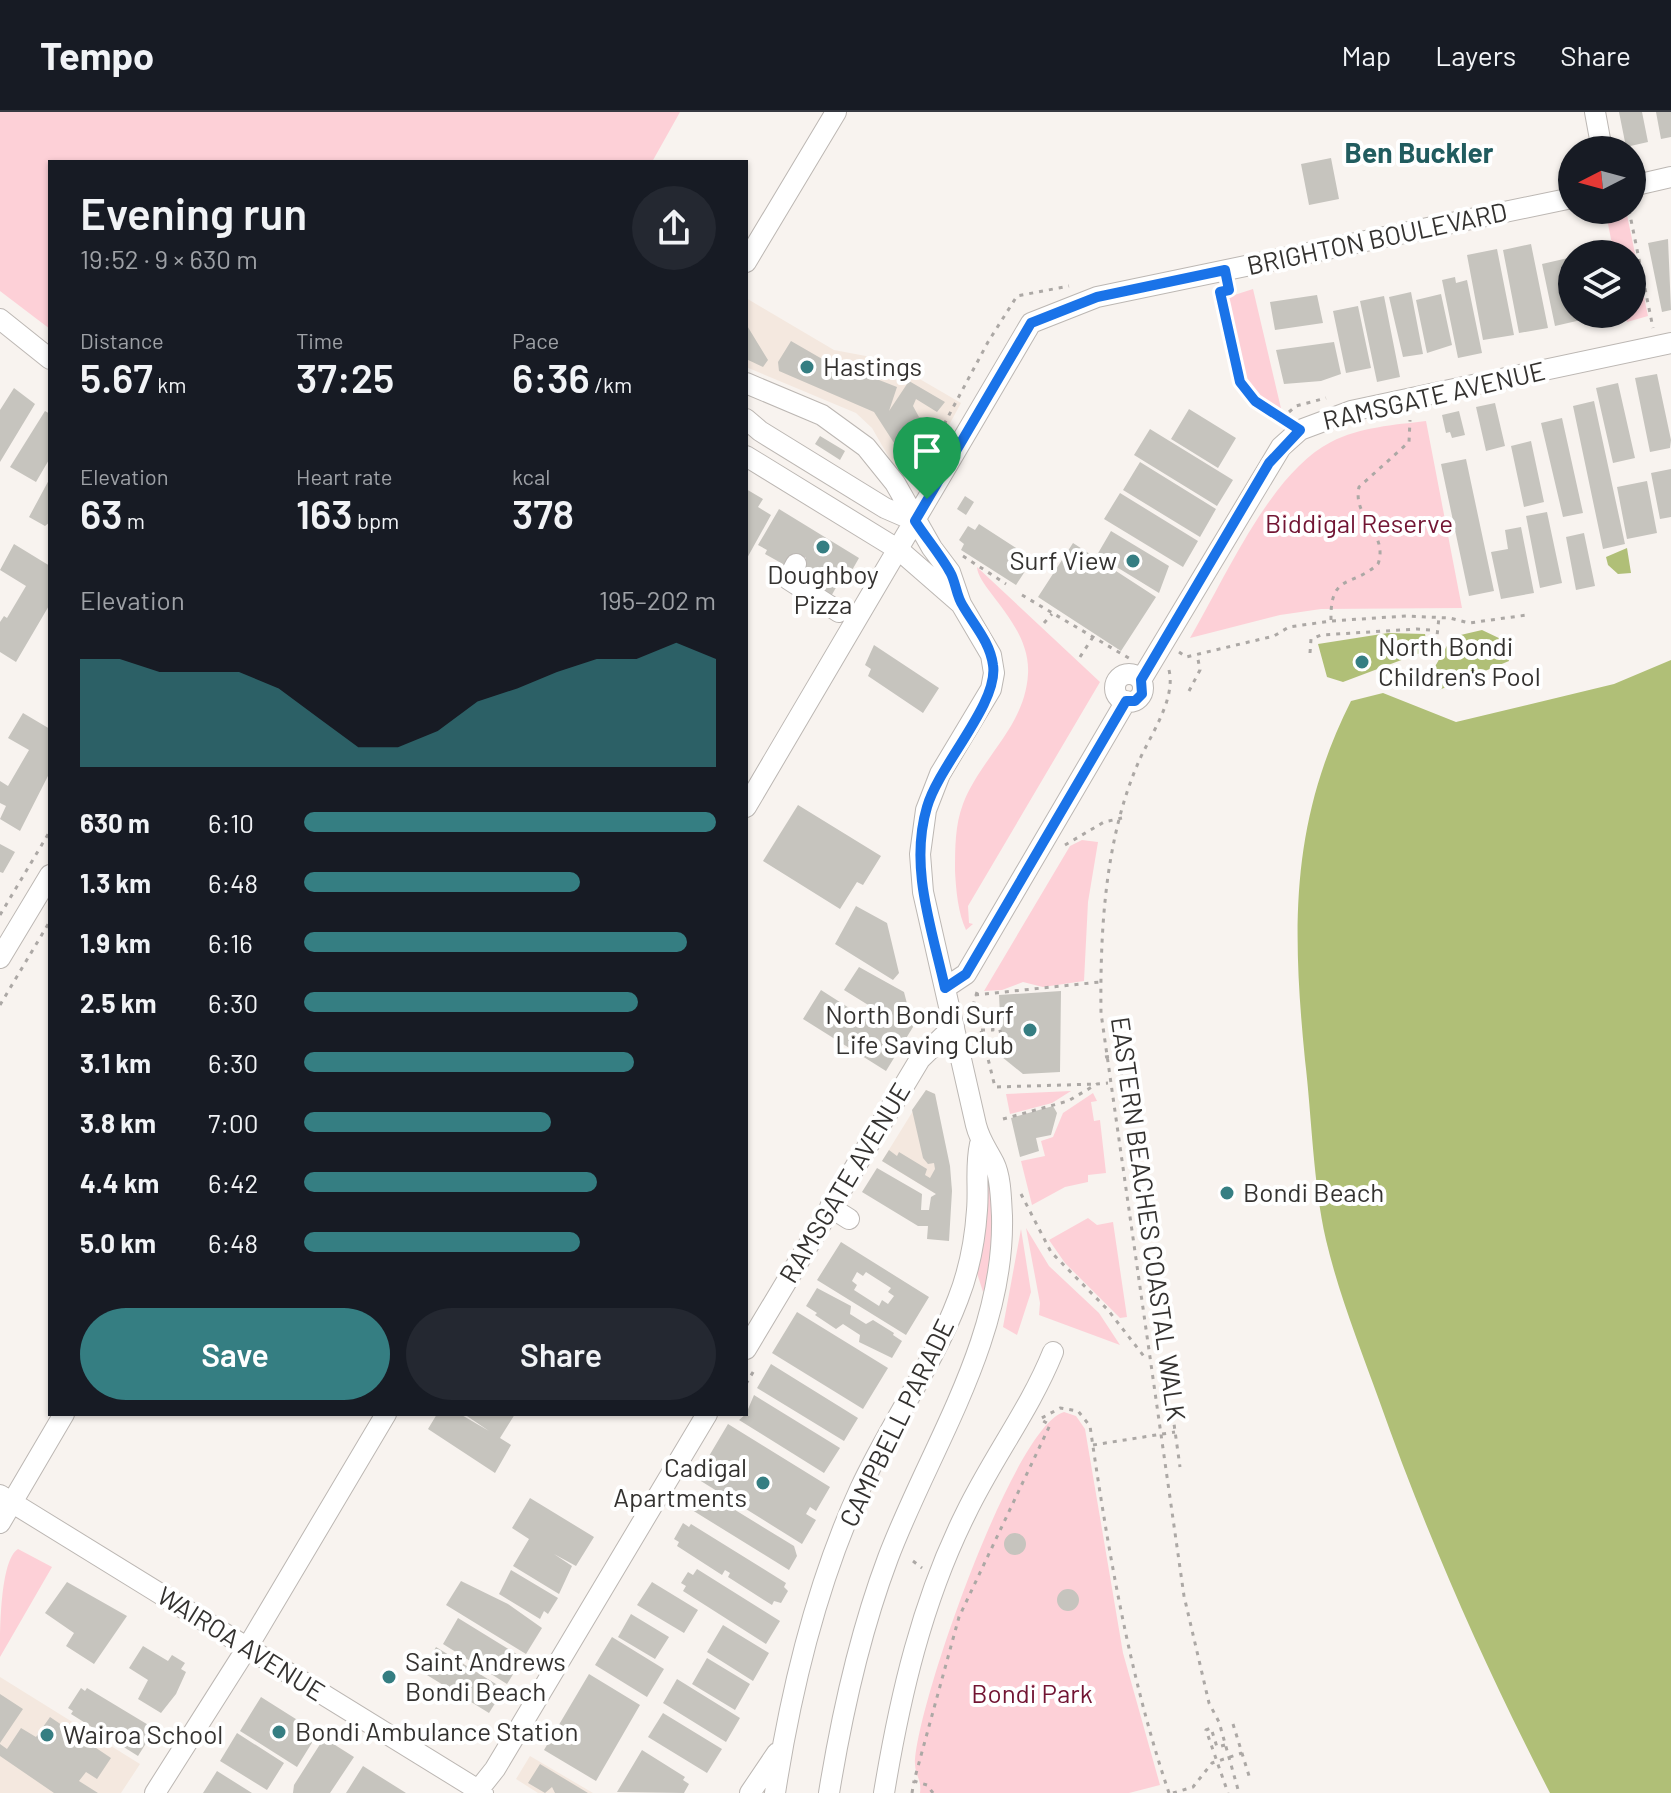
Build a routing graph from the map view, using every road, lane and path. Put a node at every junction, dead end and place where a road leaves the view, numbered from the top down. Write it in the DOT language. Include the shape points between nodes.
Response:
graph roads {
  1 [pos="836,112"];
  2 [pos="1595,112"];
  3 [pos="1599,136"];
  4 [pos="1671,177"];
  5 [pos="1646,183"];
  6 [pos="1558,201"];
  7 [pos="1633,224"];
  8 [pos="748,259"];
  9 [pos="1225,270"];
  10 [pos="0,319"];
  11 [pos="1664,345"];
  12 [pos="48,357"];
  13 [pos="748,384"];
  14 [pos="1410,416"];
  15 [pos="748,421"];
  16 [pos="1300,430"];
  17 [pos="748,457"];
  18 [pos="885,508"];
  19 [pos="915,521"];
  20 [pos="899,550"];
  21 [pos="963,555"];
  22 [pos="796,564"];
  23 [pos="1006,584"];
  24 [pos="1022,595"];
  25 [pos="961,604"];
  26 [pos="839,612"];
  27 [pos="1053,613"];
  28 [pos="1527,615"];
  29 [pos="1439,617"];
  30 [pos="1331,621"];
  31 [pos="1044,623"];
  32 [pos="1093,637"];
  33 [pos="1179,652"];
  34 [pos="1310,653"];
  35 [pos="1197,654"];
  36 [pos="1080,657"];
  37 [pos="1153,661"];
  38 [pos="1189,691"];
  39 [pos="748,804"];
  40 [pos="1122,818"];
  41 [pos="48,834"];
  42 [pos="1058,857"];
  43 [pos="48,878"];
  44 [pos="0,915"];
  45 [pos="48,924"];
  46 [pos="0,958"];
  47 [pos="982,982"];
  48 [pos="1100,982"];
  49 [pos="945,988"];
  50 [pos="975,995"];
  51 [pos="0,1005"];
  52 [pos="1115,1023"];
  53 [pos="954,1026"];
  54 [pos="981,1030"];
  55 [pos="1001,1036"];
  56 [pos="1119,1055"];
  57 [pos="1105,1057"];
  58 [pos="1108,1083"];
  59 [pos="1097,1084"];
  60 [pos="1125,1099"];
  61 [pos="1003,1119"];
  62 [pos="980,1144"];
  63 [pos="1021,1194"];
  64 [pos="830,1207"];
  65 [pos="849,1219"];
  66 [pos="748,1346"];
  67 [pos="1053,1352"];
  68 [pos="1148,1362"];
  69 [pos="1170,1395"];
  70 [pos="63,1416"];
  71 [pos="385,1416"];
  72 [pos="706,1416"];
  73 [pos="1175,1432"];
  74 [pos="1159,1435"];
  75 [pos="1093,1445"];
  76 [pos="1180,1467"];
  77 [pos="6,1498"];
  78 [pos="0,1523"];
  79 [pos="913,1561"];
  80 [pos="920,1566"];
  81 [pos="247,1648"];
  82 [pos="1233,1724"];
  83 [pos="1226,1745"];
  84 [pos="782,1746"];
  85 [pos="1242,1753"];
  86 [pos="1230,1757"];
  87 [pos="1217,1762"];
  88 [pos="1250,1779"];
  89 [pos="914,1781"];
  90 [pos="479,1792"];
  91 [pos="155,1793"];
  92 [pos="750,1793"];
  93 [pos="775,1793"];
  94 [pos="829,1793"];
  95 [pos="884,1793"];
  96 [pos="912,1793"];
  97 [pos="933,1793"];
  98 [pos="1171,1793"];
  99 [pos="1228,1793"];
  100 [pos="1239,1793"];
  1 -- 8 [label="street"];
  2 -- 3 [label="street"];
  4 -- 5 [label="street"];
  6 -- 9 [label="street, BRIGHTON BOULEVARD"];
  7 -- 11 [label="path"];
  9 -- 16 [label="path" via="1229,290 1220,292 1240,382 1255,401"];
  9 -- 19 [label="street, BRIGHTON BOULEVARD" via="1097,297 1039,317 1023,331"];
  10 -- 12 [label="street"];
  11 -- 16 [label="street, RAMSGATE AVENUE" via="1351,411"];
  13 -- 19 [label="street, CAMPBELL PARADE" via="846,430 882,466"];
  14 -- 30 [label="path" via="1409,442 1359,487 1360,513 1379,542 1378,564 1337,587"];
  15 -- 18 [label="street"];
  16 -- 37 [label="street, RAMSGATE AVENUE" via="1269,463"];
  17 -- 20 [label="street, CAMPBELL PARADE"];
  18 -- 19 [label="street"];
  18 -- 20 [label="street"];
  19 -- 20 [label="street, BRIGHTON BOULEVARD"];
  19 -- 25 [label="street, CAMPBELL PARADE" via="950,572"];
  20 -- 25 [label="street, CAMPBELL PARADE"];
  20 -- 39 [label="street, BRIGHTON BOULEVARD"];
  21 -- 23 [label="path"];
  22 -- 26 [label="street" via="788,579"];
  24 -- 27 [label="path"];
  25 -- 49 [label="street, CAMPBELL PARADE" via="987,645 994,673 988,697 940,774 923,824 923,892"];
  27 -- 31 [label="path"];
  27 -- 32 [label="path"];
  28 -- 29 [label="path" via="1469,623"];
  29 -- 30 [label="path"];
  29 -- 34 [label="path" via="1436,646 1429,646 1431,630 1417,629 1321,635 1311,639"];
  30 -- 35 [label="path" via="1289,627 1274,636"];
  32 -- 36 [label="path"];
  32 -- 37 [label="path" via="1132,660"];
  33 -- 35 [label="path" via="1186,657"];
  35 -- 38 [label="path" via="1200,670"];
  37 -- 40 [label="path, EASTERN BEACHES COASTAL WALK" via="1169,670 1172,685 1136,769"];
  37 -- 49 [label="street, RAMSGATE AVENUE" via="1141,680 1131,674 1119,678 1116,689 1126,701 966,974"];
  40 -- 42 [label="path" via="1065,845"];
  40 -- 48 [label="path, EASTERN BEACHES COASTAL WALK" via="1106,896"];
  41 -- 44 [label="path"];
  43 -- 46 [label="street"];
  45 -- 51 [label="path"];
  47 -- 50 [label="path"];
  48 -- 50 [label="path"];
  48 -- 57 [label="path, EASTERN BEACHES COASTAL WALK"];
  49 -- 53 [label="street, CAMPBELL PARADE"];
  50 -- 54 [label="path"];
  52 -- 56 [label="path"];
  53 -- 62 [label="street, CAMPBELL PARADE"];
  53 -- 64 [label="street, RAMSGATE AVENUE" via="920,1059"];
  54 -- 55 [label="path" via="993,1030 996,1007"];
  54 -- 59 [label="path" via="995,1087"];
  56 -- 57 [label="path"];
  56 -- 60 [label="path"];
  57 -- 58 [label="path, EASTERN BEACHES COASTAL WALK"];
  58 -- 59 [label="path"];
  58 -- 68 [label="path, EASTERN BEACHES COASTAL WALK"];
  59 -- 61 [label="path" via="1068,1101"];
  62 -- 84 [label="street, CAMPBELL PARADE" via="974,1237 958,1299 841,1535 811,1623"];
  62 -- 94 [label="street, CAMPBELL PARADE" via="995,1164 1002,1213 997,1274 984,1332 874,1598 853,1666"];
  63 -- 68 [label="path" via="1051,1252 1108,1310"];
  64 -- 65 [label="street"];
  64 -- 66 [label="street, RAMSGATE AVENUE"];
  67 -- 95 [label="street" via="1034,1398 965,1515 938,1579 911,1661"];
  68 -- 74 [label="path, EASTERN BEACHES COASTAL WALK"];
  69 -- 73 [label="path"];
  70 -- 77 [label="street"];
  71 -- 81 [label="street"];
  72 -- 90 [label="street"];
  73 -- 74 [label="path"];
  73 -- 76 [label="path"];
  74 -- 75 [label="path"];
  74 -- 83 [label="path, EASTERN BEACHES COASTAL WALK" via="1196,1654"];
  75 -- 89 [label="path" via="1090,1426 1078,1411 1060,1408 1040,1419 1050,1425 959,1617"];
  75 -- 98 [label="path" via="1129,1652 1148,1731"];
  77 -- 78 [label="street"];
  77 -- 81 [label="street, WAIROA AVENUE"];
  79 -- 80 [label="path"];
  81 -- 90 [label="street, WAIROA AVENUE"];
  81 -- 91 [label="street"];
  82 -- 85 [label="path"];
  83 -- 86 [label="path, EASTERN BEACHES COASTAL WALK"];
  83 -- 87 [label="path" via="1217,1747 1211,1728 1206,1730"];
  84 -- 92 [label="street"];
  84 -- 93 [label="street, CAMPBELL PARADE"];
  85 -- 86 [label="path"];
  85 -- 88 [label="path"];
  86 -- 87 [label="path"];
  86 -- 100 [label="path, EASTERN BEACHES COASTAL WALK"];
  87 -- 98 [label="path" via="1193,1787"];
  87 -- 99 [label="path"];
  89 -- 96 [label="path"];
  89 -- 97 [label="path"];
}
